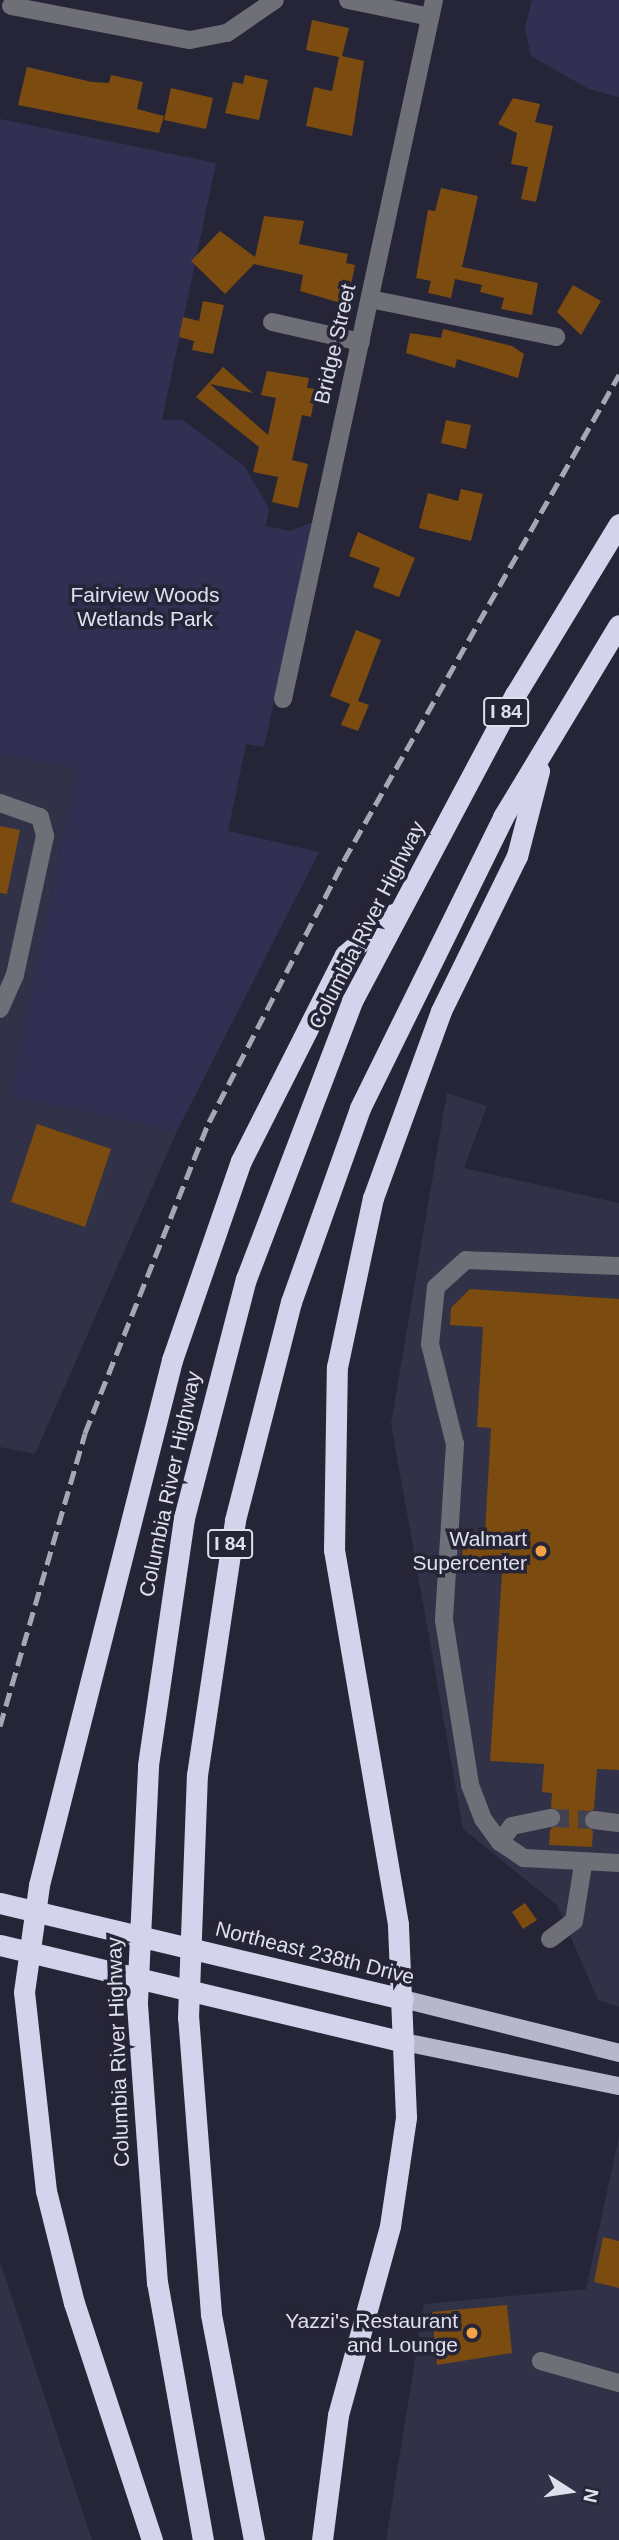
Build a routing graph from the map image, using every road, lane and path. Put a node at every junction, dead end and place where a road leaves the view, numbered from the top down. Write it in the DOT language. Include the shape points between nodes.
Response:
graph roads {
  1 [pos="275,0"];
  2 [pos="348,0"];
  3 [pos="11,6"];
  4 [pos="432,9"];
  5 [pos="370,299"];
  6 [pos="272,322"];
  7 [pos="556,337"];
  8 [pos="361,342"];
  9 [pos="619,524"];
  10 [pos="619,625"];
  11 [pos="283,699"];
  12 [pos="546,743"];
  13 [pos="0,803"];
  14 [pos="402,906"];
  15 [pos="0,1009"];
  16 [pos="619,1266"];
  17 [pos="551,1818"];
  18 [pos="594,1820"];
  19 [pos="619,1823"];
  20 [pos="500,1842"];
  21 [pos="619,1863"];
  22 [pos="583,1865"];
  23 [pos="3,1903"];
  24 [pos="35,1911"];
  25 [pos="550,1939"];
  26 [pos="0,1945"];
  27 [pos="30,1952"];
  28 [pos="402,2000"];
  29 [pos="404,2042"];
  30 [pos="619,2053"];
  31 [pos="619,2087"];
  32 [pos="541,2361"];
  33 [pos="619,2383"];
  34 [pos="152,2540"];
  35 [pos="202,2540"];
  36 [pos="254,2540"];
  37 [pos="322,2540"];
  1 -- 3 [label="street" via="227,33 190,40"];
  2 -- 4 [label="street"];
  4 -- 5 [label="street, Bridge Street"];
  5 -- 7 [label="street"];
  5 -- 8 [label="street, Bridge Street"];
  6 -- 8 [label="street"];
  8 -- 11 [label="street, Bridge Street"];
  9 -- 14 [label="highway, Columbia River Highway / I 84" via="515,695"];
  10 -- 12 [label="highway, I 84"];
  12 -- 28 [label="highway" via="517,856 441,1011 373,1198 337,1367 334,1550 398,1924"];
  12 -- 36 [label="highway, I 84" via="413,990 338,1164 267,1385 214,1639 189,1906 191,2098 211,2314"];
  13 -- 15 [label="street" via="40,817 46,836 15,975"];
  14 -- 24 [label="highway" via="345,955 237,1172 172,1360 118,1557"];
  14 -- 35 [label="highway, Columbia River Highway / I 84" via="310,1100 246,1279 184,1518 154,1712 139,1917 143,2132 166,2348"];
  16 -- 20 [label="street" via="481,1258 451,1267 436,1287 430,1344 455,1444 444,1620 470,1785 483,1819"];
  17 -- 20 [label="street" via="512,1826"];
  18 -- 19 [label="street"];
  20 -- 22 [label="street" via="524,1858"];
  21 -- 22 [label="street"];
  22 -- 25 [label="street" via="574,1921"];
  23 -- 24 [label="highway, Northeast 238th Drive"];
  24 -- 27 [label="highway"];
  24 -- 28 [label="highway, Northeast 238th Drive"];
  26 -- 27 [label="highway"];
  27 -- 29 [label="highway"];
  27 -- 34 [label="highway" via="24,1992 46,2191 74,2303"];
  28 -- 29 [label="highway"];
  28 -- 30 [label="main road, Northeast 238th Drive"];
  29 -- 31 [label="main road"];
  29 -- 37 [label="highway" via="400,2182 338,2415"];
  32 -- 33 [label="street"];
}
